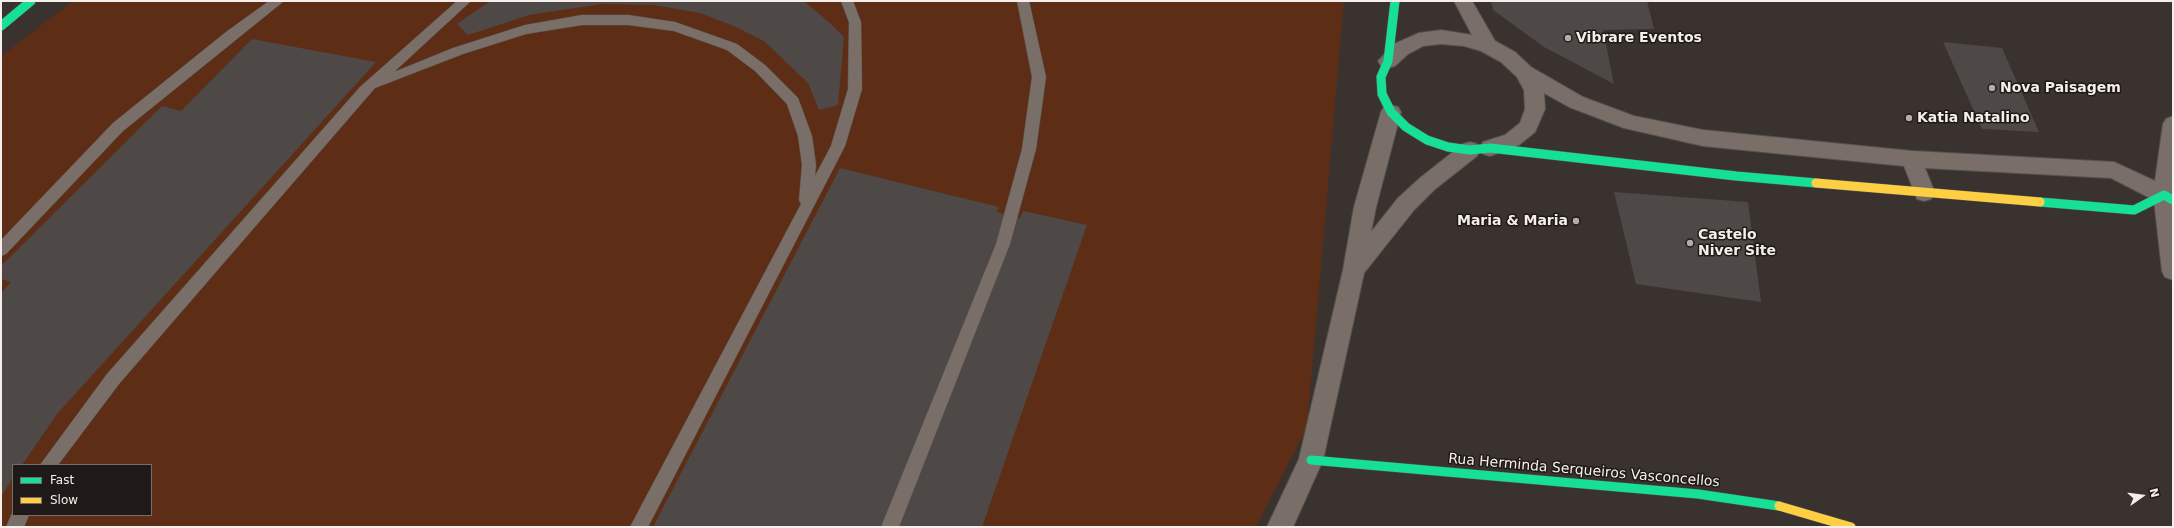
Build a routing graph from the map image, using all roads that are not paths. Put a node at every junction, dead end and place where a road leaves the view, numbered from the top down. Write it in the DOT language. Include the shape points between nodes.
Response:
graph roads {
  1 [pos="31,1"];
  2 [pos="278,1"];
  3 [pos="465,1"];
  4 [pos="847,1"];
  5 [pos="1023,1"];
  6 [pos="1395,1"];
  7 [pos="1463,1"];
  8 [pos="1,26"];
  9 [pos="1488,46"];
  10 [pos="1388,61"];
  11 [pos="1524,72"];
  12 [pos="365,90"];
  13 [pos="1391,112"];
  14 [pos="2173,124"];
  15 [pos="1490,148"];
  16 [pos="1470,150"];
  17 [pos="1912,160"];
  18 [pos="1924,193"];
  19 [pos="2170,196"];
  20 [pos="806,205"];
  21 [pos="1,250"];
  22 [pos="1354,270"];
  23 [pos="2173,271"];
  24 [pos="1312,460"];
  25 [pos="49,464"];
  26 [pos="20,516"];
  27 [pos="14,527"];
  28 [pos="639,527"];
  29 [pos="890,527"];
  30 [pos="1280,527"];
  31 [pos="1851,527"];
  1 -- 8 [label="street"];
  2 -- 21 [label="lane" via="231,35 118,127"];
  3 -- 12 [label="lane"];
  4 -- 20 [label="lane" via="855,22 856,89 838,146"];
  5 -- 29 [label="lane" via="1039,77 1029,149 1003,244"];
  6 -- 10 [label="street"];
  7 -- 9 [label="street"];
  9 -- 10 [label="street" via="1464,39 1441,37 1419,40 1401,49"];
  9 -- 11 [label="street" via="1508,57"];
  10 -- 13 [label="street" via="1381,77 1382,94"];
  11 -- 15 [label="street" via="1534,90 1536,109 1528,126 1512,140"];
  11 -- 17 [label="street" via="1576,102 1631,123 1702,138"];
  12 -- 20 [label="lane" via="452,53 525,30 582,20 628,20 675,27 732,47 760,68 793,102 805,136 809,165"];
  12 -- 25 [label="lane" via="113,380"];
  13 -- 16 [label="street" via="1406,127 1427,140 1448,147"];
  13 -- 22 [label="street" via="1365,206"];
  14 -- 19 [label="street"];
  15 -- 16 [label="street"];
  15 -- 18 [label="street" via="1652,168"];
  16 -- 22 [label="street" via="1406,204"];
  17 -- 18 [label="street"];
  17 -- 19 [label="street" via="2114,170"];
  18 -- 19 [label="street" via="2134,210"];
  19 -- 23 [label="street"];
  20 -- 28 [label="lane"];
  22 -- 24 [label="street"];
  24 -- 30 [label="street"];
  24 -- 31 [label="street, Rua Herminda Serqueiros Vasconcellos" via="1698,494 1790,508"];
  26 -- 27 [label="lane"];
}
